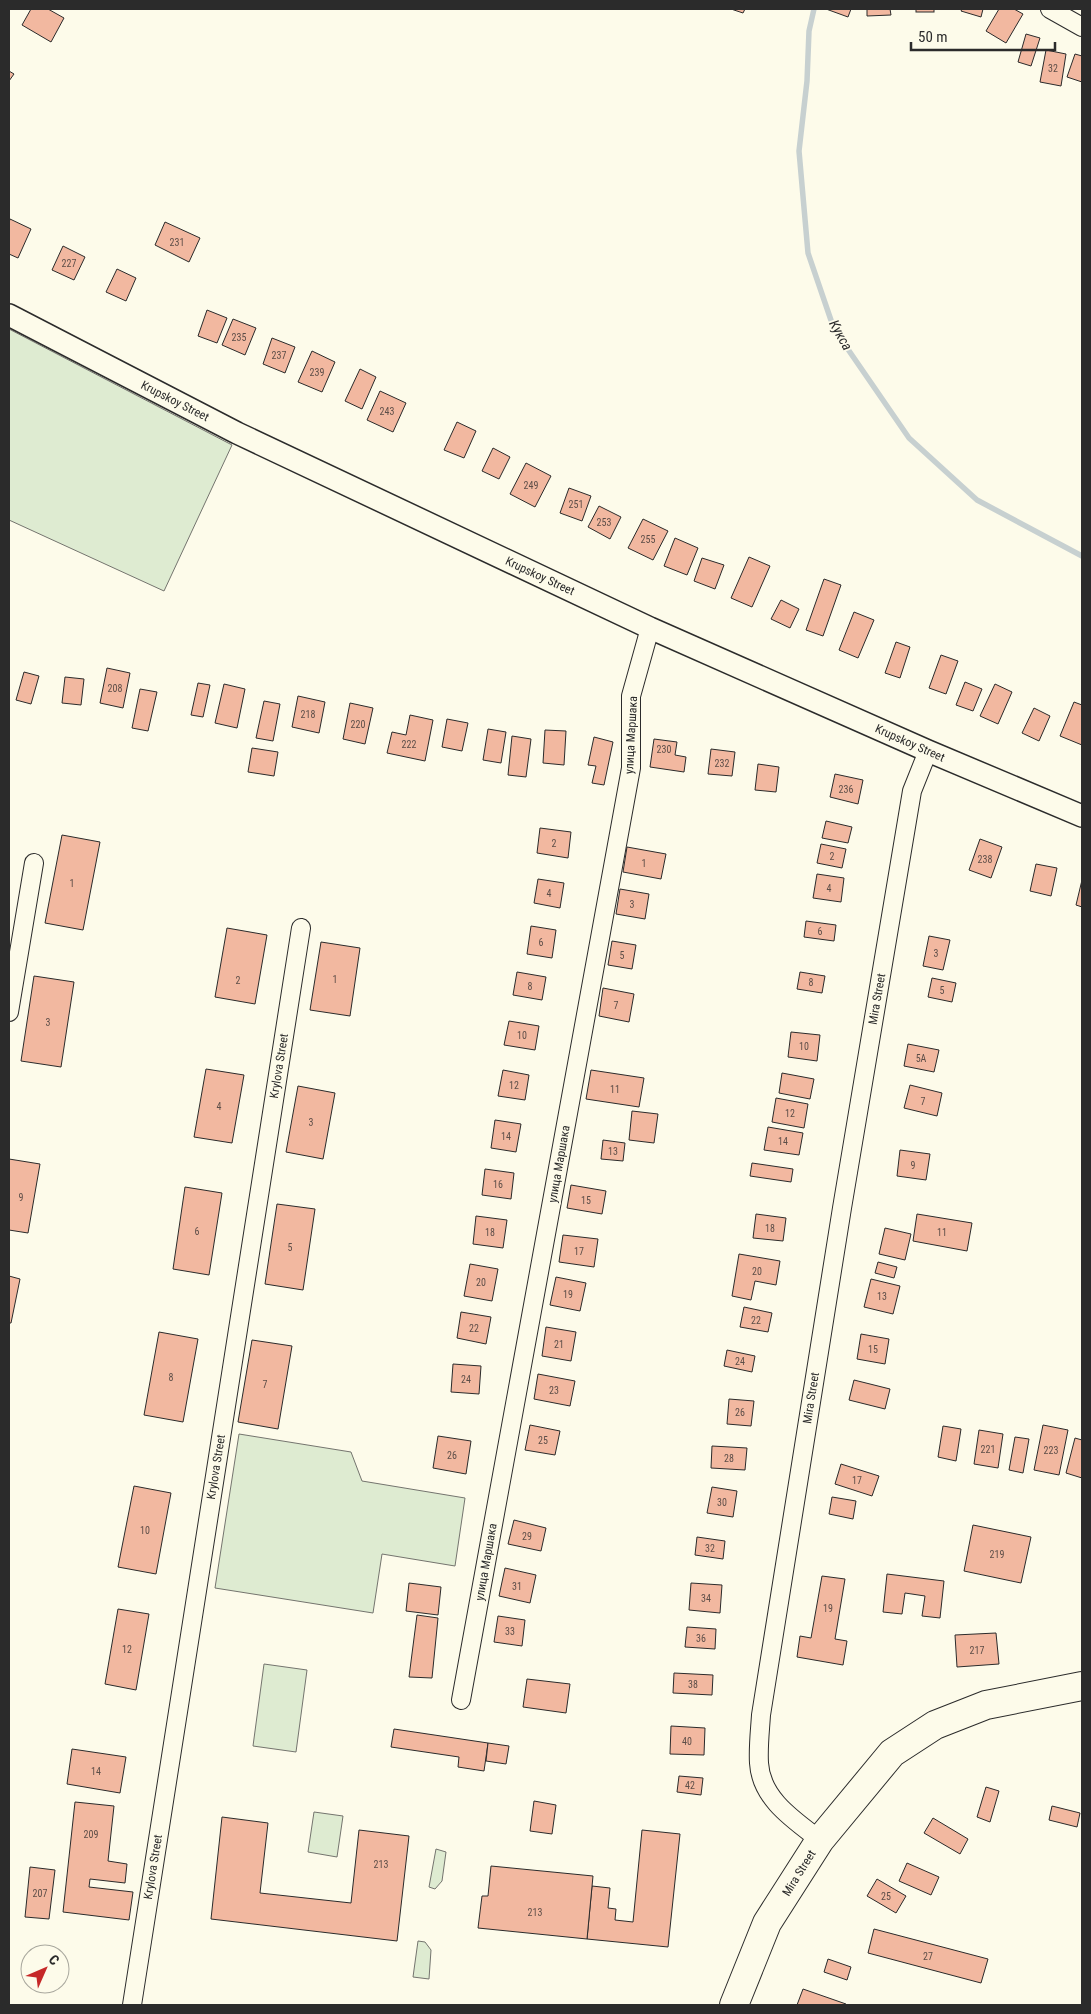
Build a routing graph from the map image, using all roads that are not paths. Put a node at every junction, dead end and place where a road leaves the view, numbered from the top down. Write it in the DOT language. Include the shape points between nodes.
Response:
graph roads {
  1 [pos="1050,9"];
  2 [pos="1082,27"];
  3 [pos="9,315"];
  4 [pos="650,628"];
  5 [pos="928,751"];
  6 [pos="1082,816"];
  7 [pos="34,863"];
  8 [pos="301,928"];
  9 [pos="9,1012"];
  10 [pos="1082,1686"];
  11 [pos="461,1700"];
  12 [pos="820,1840"];
  13 [pos="132,2005"];
  14 [pos="734,2005"];
  1 -- 2 [label="street"];
  3 -- 4 [label="street, Krupskoy Street" via="237,433"];
  4 -- 5 [label="street, Krupskoy Street"];
  4 -- 11 [label="street, улица Маршака" via="631,696 631,768"];
  5 -- 6 [label="street, Krupskoy Street"];
  5 -- 12 [label="street, Mira Street" via="912,791 761,1715 758,1764 768,1793 786,1814"];
  7 -- 9 [label="street"];
  8 -- 13 [label="street, Krylova Street"];
  10 -- 12 [label="main road" via="986,1705 935,1726 892,1753"];
  12 -- 14 [label="main road, Mira Street" via="768,1923"];
}
